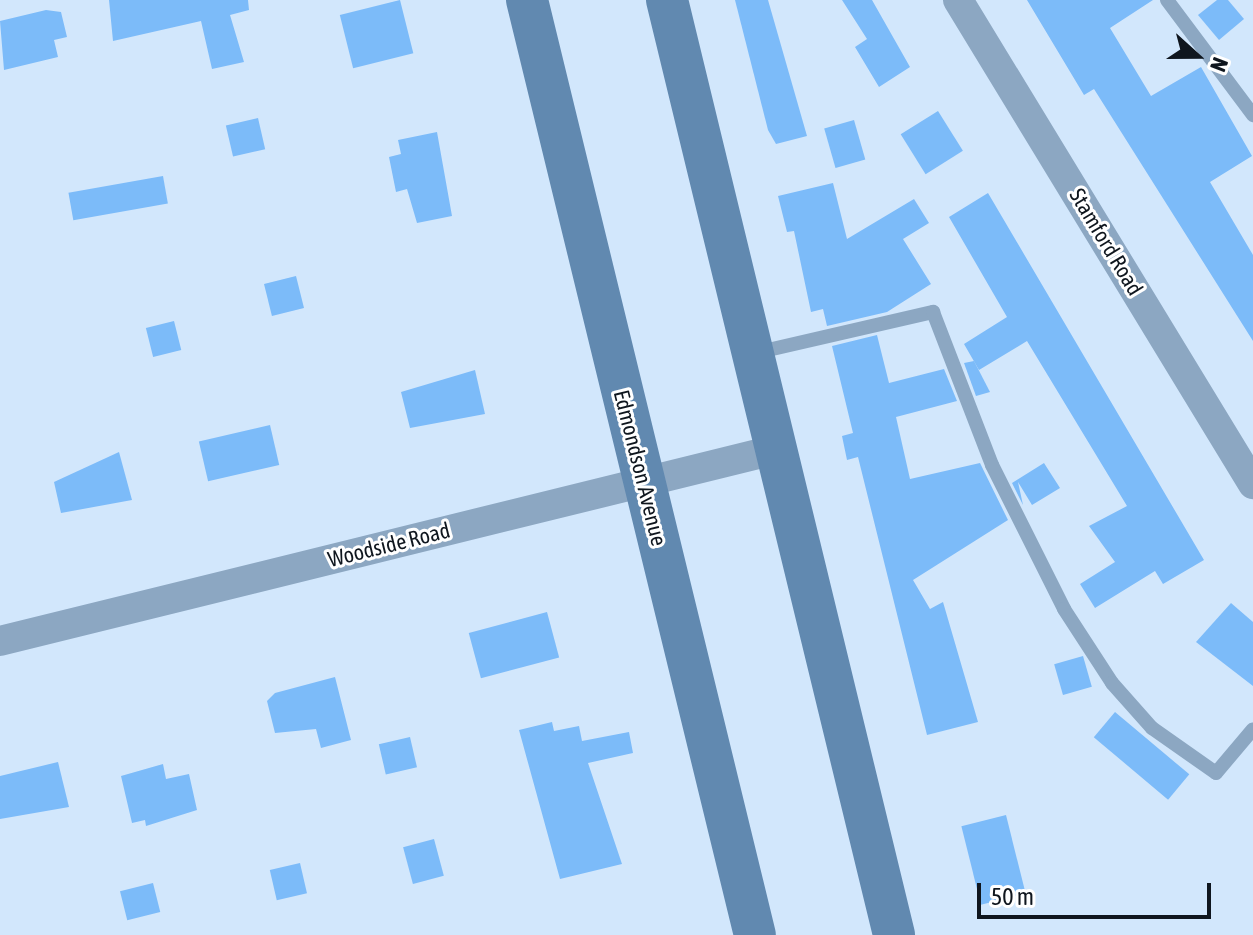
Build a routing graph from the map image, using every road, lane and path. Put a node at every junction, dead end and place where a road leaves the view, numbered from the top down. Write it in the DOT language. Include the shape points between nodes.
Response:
graph roads {
  1 [pos="527,0"];
  2 [pos="667,0"];
  3 [pos="958,0"];
  4 [pos="1167,0"];
  5 [pos="1253,115"];
  6 [pos="754,353"];
  7 [pos="778,449"];
  8 [pos="643,483"];
  9 [pos="1253,484"];
  10 [pos="0,641"];
  11 [pos="1253,729"];
  12 [pos="755,935"];
  13 [pos="894,935"];
  1 -- 8 [label="main road, Edmondson Avenue"];
  2 -- 6 [label="main road"];
  3 -- 9 [label="street, Stamford Road"];
  4 -- 5 [label="lane"];
  6 -- 7 [label="main road"];
  6 -- 11 [label="lane" via="933,312 992,465 1064,609 1112,683 1152,728 1216,773"];
  7 -- 8 [label="street, Woodside Road"];
  7 -- 13 [label="main road"];
  8 -- 10 [label="street, Woodside Road"];
  8 -- 12 [label="main road, Edmondson Avenue"];
}
